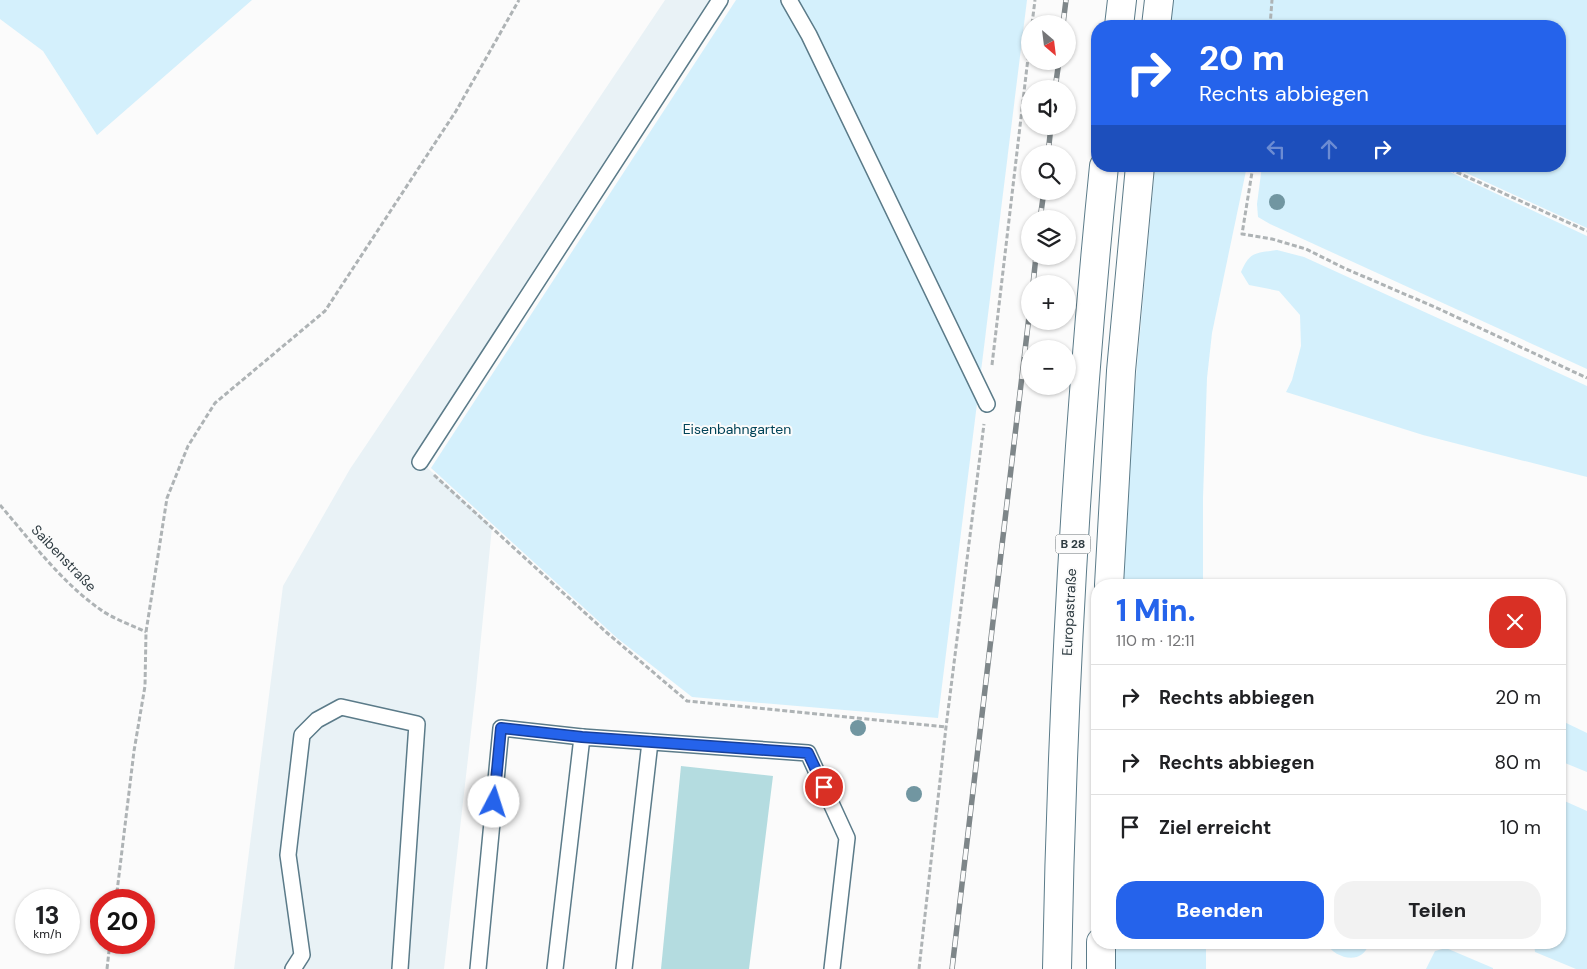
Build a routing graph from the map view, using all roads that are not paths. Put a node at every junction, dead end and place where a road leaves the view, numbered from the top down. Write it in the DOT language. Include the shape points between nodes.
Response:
graph roads {
  1 [pos="720,0"];
  2 [pos="789,0"];
  3 [pos="1122,0"];
  4 [pos="1159,0"];
  5 [pos="1120,20"];
  6 [pos="1157,20"];
  7 [pos="1103,172"];
  8 [pos="1139,172"];
  9 [pos="987,404"];
  10 [pos="420,462"];
  11 [pos="1109,579"];
  12 [pos="582,737"];
  13 [pos="650,742"];
  14 [pos="1101,949"];
  15 [pos="292,969"];
  16 [pos="400,969"];
  17 [pos="478,969"];
  18 [pos="555,969"];
  19 [pos="624,969"];
  20 [pos="832,969"];
  21 [pos="1057,969"];
  22 [pos="1101,969"];
  1 -- 10 [label="lane"];
  2 -- 9 [label="lane" via="809,35"];
  3 -- 5 [label="main road"];
  4 -- 6 [label="main road"];
  7 -- 21 [label="main road, Europastraße / B 28" via="1084,388 1067,648"];
  8 -- 11 [label="main road, B 28" via="1121,371"];
  12 -- 13 [label="lane"];
  12 -- 17 [label="lane" via="501,728"];
  12 -- 18 [label="lane"];
  13 -- 19 [label="lane"];
  13 -- 20 [label="lane" via="808,753 847,838"];
  14 -- 22 [label="main road"];
  15 -- 16 [label="lane" via="302,955 288,855 302,735 317,720 341,707 417,724"];
}
